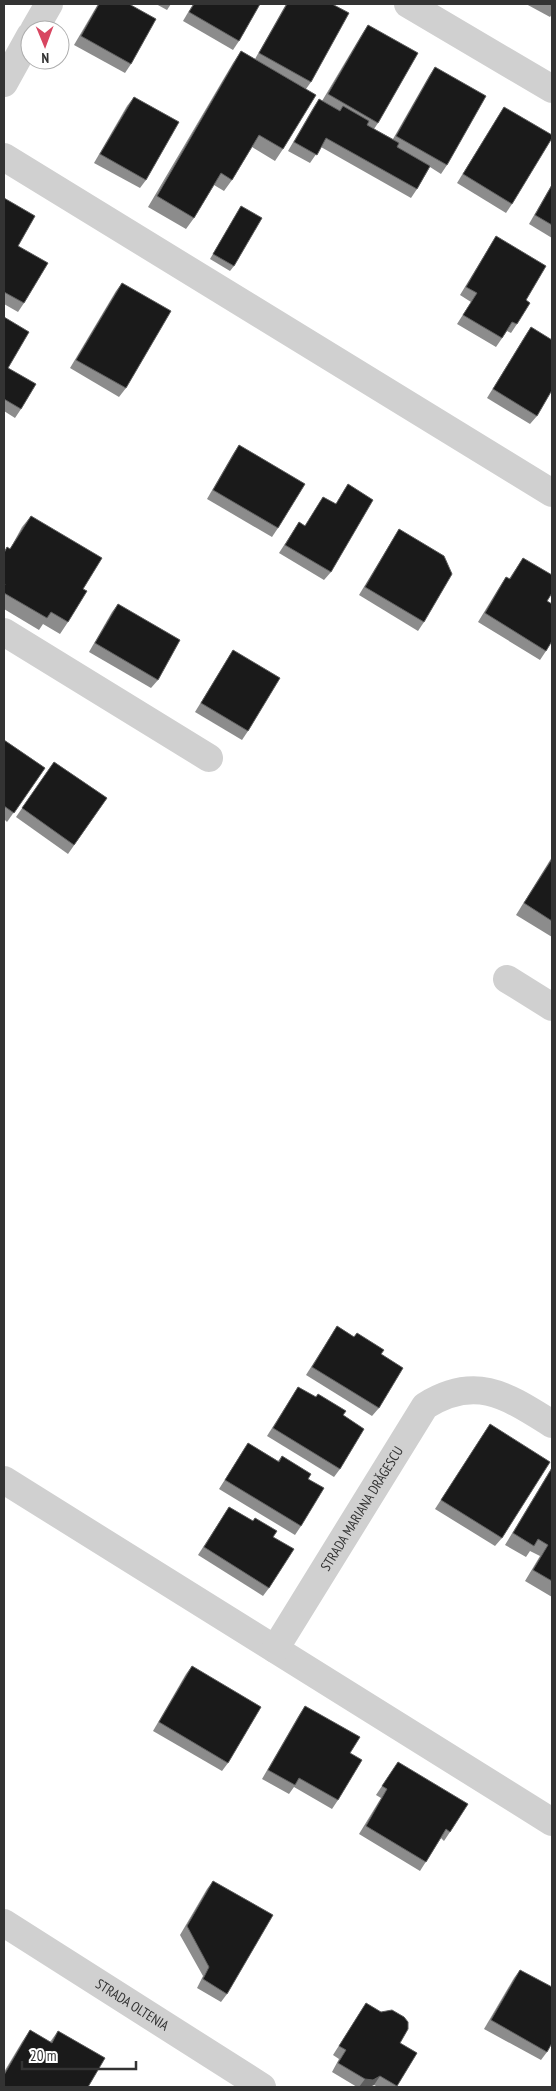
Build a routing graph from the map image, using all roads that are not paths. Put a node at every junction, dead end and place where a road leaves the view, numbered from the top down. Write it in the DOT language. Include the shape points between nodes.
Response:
graph roads {
  1 [pos="49,4"];
  2 [pos="408,4"];
  3 [pos="37,20"];
  4 [pos="20,44"];
  5 [pos="4,83"];
  6 [pos="552,89"];
  7 [pos="4,156"];
  8 [pos="552,493"];
  9 [pos="4,632"];
  10 [pos="209,758"];
  11 [pos="507,979"];
  12 [pos="552,1007"];
  13 [pos="552,1424"];
  14 [pos="4,1480"];
  15 [pos="275,1649"];
  16 [pos="552,1822"];
  17 [pos="4,1923"];
  18 [pos="262,2087"];
  1 -- 3 [label="street"];
  2 -- 6 [label="street"];
  4 -- 5 [label="street"];
  7 -- 8 [label="street"];
  9 -- 10 [label="street"];
  11 -- 12 [label="street"];
  13 -- 15 [label="street, STRADA MARIANA DRĂGESCU" via="510,1398 488,1391 444,1394 425,1406"];
  14 -- 15 [label="street"];
  15 -- 16 [label="street"];
  17 -- 18 [label="street, STRADA OLTENIA"];
}
